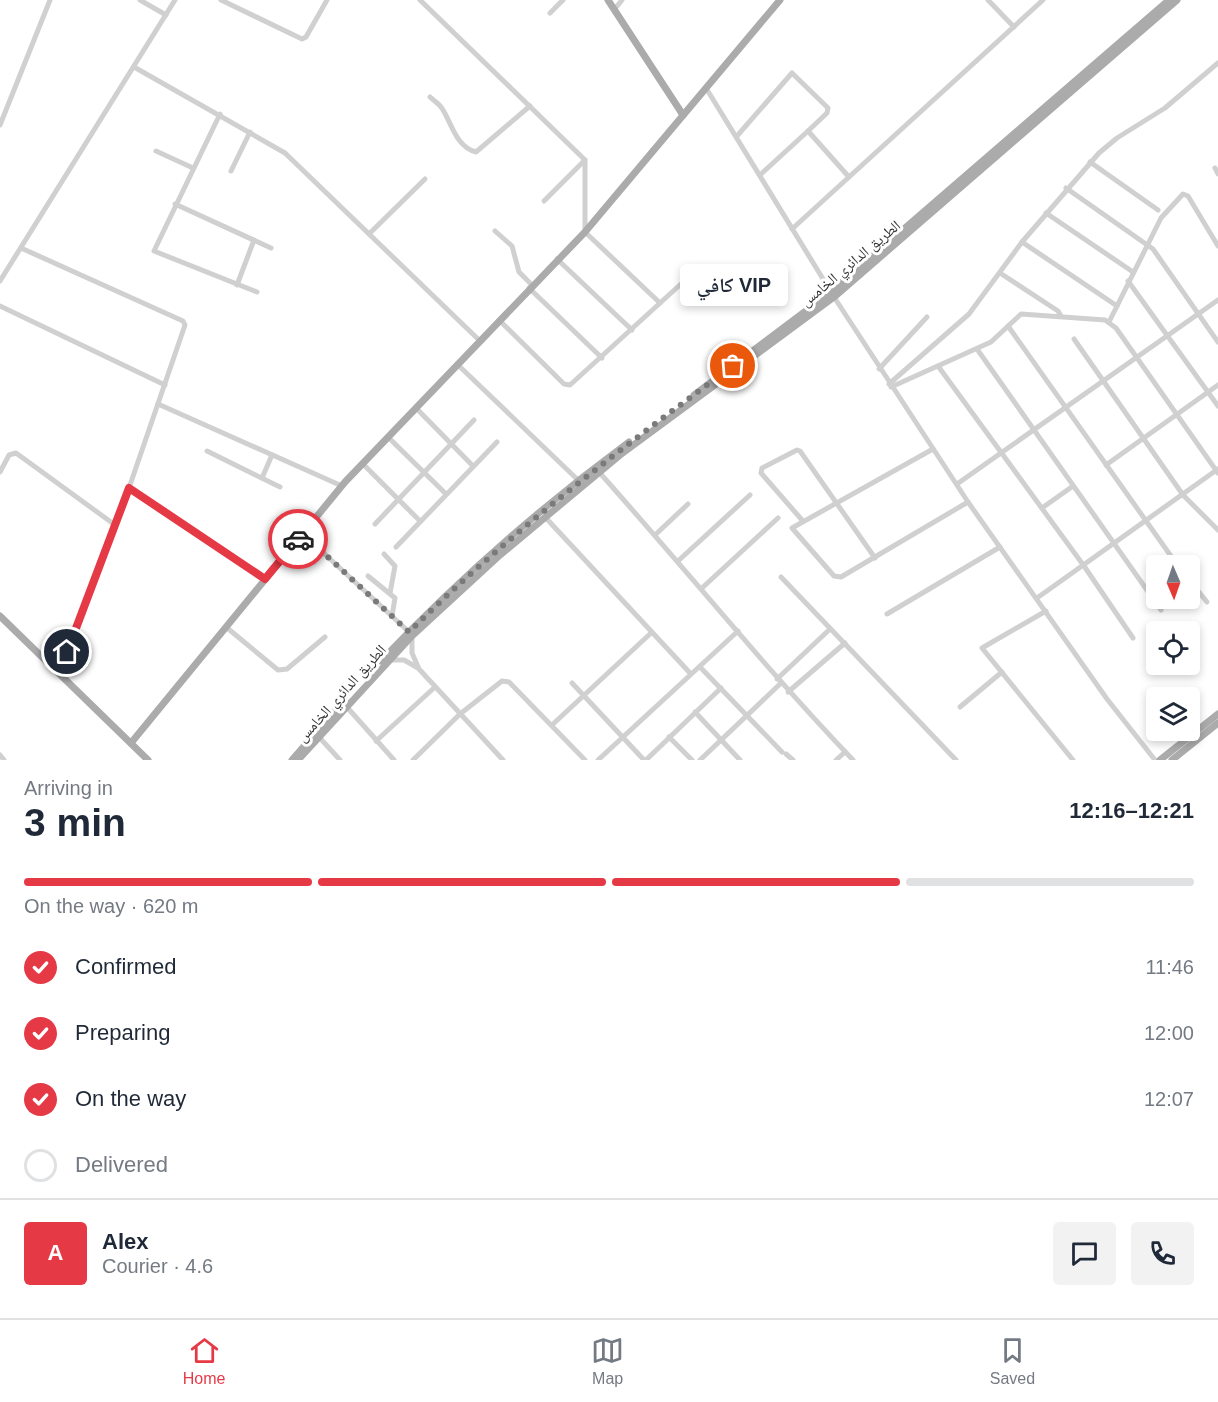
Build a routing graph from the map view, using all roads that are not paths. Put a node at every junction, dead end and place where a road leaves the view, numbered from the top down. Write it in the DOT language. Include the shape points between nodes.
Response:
graph roads {
  1 [pos="48,0"];
  2 [pos="140,0"];
  3 [pos="175,0"];
  4 [pos="222,0"];
  5 [pos="327,0"];
  6 [pos="420,0"];
  7 [pos="563,0"];
  8 [pos="608,0"];
  9 [pos="622,0"];
  10 [pos="780,0"];
  11 [pos="988,0"];
  12 [pos="1043,0"];
  13 [pos="1169,0"];
  14 [pos="1178,0"];
  15 [pos="614,10"];
  16 [pos="550,13"];
  17 [pos="166,15"];
  18 [pos="1014,27"];
  19 [pos="1218,63"];
  20 [pos="134,67"];
  21 [pos="1085,76"];
  22 [pos="706,88"];
  23 [pos="430,98"];
  24 [pos="530,105"];
  25 [pos="220,114"];
  26 [pos="684,115"];
  27 [pos="1,122"];
  28 [pos="808,131"];
  29 [pos="250,132"];
  30 [pos="737,136"];
  31 [pos="156,151"];
  32 [pos="585,160"];
  33 [pos="1090,162"];
  34 [pos="193,168"];
  35 [pos="231,171"];
  36 [pos="760,175"];
  37 [pos="849,177"];
  38 [pos="425,179"];
  39 [pos="1066,188"];
  40 [pos="544,201"];
  41 [pos="175,204"];
  42 [pos="1158,210"];
  43 [pos="1046,213"];
  44 [pos="792,229"];
  45 [pos="495,231"];
  46 [pos="585,232"];
  47 [pos="369,234"];
  48 [pos="254,240"];
  49 [pos="1022,242"];
  50 [pos="1146,243"];
  51 [pos="1218,246"];
  52 [pos="21,248"];
  53 [pos="271,248"];
  54 [pos="557,259"];
  55 [pos="1133,272"];
  56 [pos="693,273"];
  57 [pos="1000,273"];
  58 [pos="0,281"];
  59 [pos="1128,281"];
  60 [pos="237,285"];
  61 [pos="531,286"];
  62 [pos="257,292"];
  63 [pos="832,294"];
  64 [pos="1218,300"];
  65 [pos="660,303"];
  66 [pos="0,306"];
  67 [pos="1116,306"];
  68 [pos="1197,314"];
  69 [pos="1061,316"];
  70 [pos="927,317"];
  71 [pos="499,320"];
  72 [pos="1109,322"];
  73 [pos="1008,326"];
  74 [pos="632,330"];
  75 [pos="1167,334"];
  76 [pos="1074,339"];
  77 [pos="479,340"];
  78 [pos="1218,342"];
  79 [pos="977,349"];
  80 [pos="1136,357"];
  81 [pos="602,358"];
  82 [pos="457,364"];
  83 [pos="938,366"];
  84 [pos="879,369"];
  85 [pos="1102,381"];
  86 [pos="165,384"];
  87 [pos="1218,385"];
  88 [pos="890,386"];
  89 [pos="1208,392"];
  90 [pos="158,404"];
  91 [pos="1218,406"];
  92 [pos="1065,407"];
  93 [pos="416,408"];
  94 [pos="1177,412"];
  95 [pos="474,420"];
  96 [pos="1033,430"];
  97 [pos="388,437"];
  98 [pos="1142,438"];
  99 [pos="497,442"];
  100 [pos="450,444"];
  101 [pos="933,449"];
  102 [pos="207,451"];
  103 [pos="1002,452"];
  104 [pos="273,455"];
  105 [pos="362,464"];
  106 [pos="1106,465"];
  107 [pos="473,466"];
  108 [pos="1217,471"];
  109 [pos="0,472"];
  110 [pos="423,472"];
  111 [pos="598,472"];
  112 [pos="262,478"];
  113 [pos="579,481"];
  114 [pos="957,484"];
  115 [pos="342,486"];
  116 [pos="1073,486"];
  117 [pos="280,487"];
  118 [pos="129,488"];
  119 [pos="446,494"];
  120 [pos="750,495"];
  121 [pos="1184,495"];
  122 [pos="398,500"];
  123 [pos="837,502"];
  124 [pos="969,502"];
  125 [pos="688,504"];
  126 [pos="1042,508"];
  127 [pos="545,517"];
  128 [pos="778,518"];
  129 [pos="802,520"];
  130 [pos="420,521"];
  131 [pos="1145,522"];
  132 [pos="375,524"];
  133 [pos="532,524"];
  134 [pos="115,525"];
  135 [pos="1218,530"];
  136 [pos="302,533"];
  137 [pos="655,535"];
  138 [pos="1114,544"];
  139 [pos="396,547"];
  140 [pos="1000,547"];
  141 [pos="384,554"];
  142 [pos="1170,555"];
  143 [pos="875,558"];
  144 [pos="678,561"];
  145 [pos="1084,566"];
  146 [pos="368,576"];
  147 [pos="781,577"];
  148 [pos="265,579"];
  149 [pos="702,588"];
  150 [pos="390,593"];
  151 [pos="1200,593"];
  152 [pos="1037,598"];
  153 [pos="1207,602"];
  154 [pos="1161,610"];
  155 [pos="1046,611"];
  156 [pos="886,614"];
  157 [pos="392,616"];
  158 [pos="1,619"];
  159 [pos="226,627"];
  160 [pos="830,629"];
  161 [pos="738,631"];
  162 [pos="651,633"];
  163 [pos="411,634"];
  164 [pos="325,637"];
  165 [pos="1132,638"];
  166 [pos="845,644"];
  167 [pos="387,661"];
  168 [pos="700,667"];
  169 [pos="419,669"];
  170 [pos="1002,672"];
  171 [pos="58,673"];
  172 [pos="690,673"];
  173 [pos="778,681"];
  174 [pos="572,682"];
  175 [pos="435,687"];
  176 [pos="721,688"];
  177 [pos="788,692"];
  178 [pos="583,696"];
  179 [pos="346,706"];
  180 [pos="960,707"];
  181 [pos="695,712"];
  182 [pos="460,714"];
  183 [pos="1218,714"];
  184 [pos="747,716"];
  185 [pos="1218,723"];
  186 [pos="552,725"];
  187 [pos="319,737"];
  188 [pos="622,737"];
  189 [pos="669,737"];
  190 [pos="721,740"];
  191 [pos="376,741"];
  192 [pos="131,743"];
  193 [pos="845,752"];
  194 [pos="0,755"];
  195 [pos="4,760"];
  196 [pos="148,760"];
  197 [pos="292,760"];
  198 [pos="298,760"];
  199 [pos="340,760"];
  200 [pos="394,760"];
  201 [pos="412,760"];
  202 [pos="503,760"];
  203 [pos="585,760"];
  204 [pos="598,760"];
  205 [pos="645,760"];
  206 [pos="692,760"];
  207 [pos="700,760"];
  208 [pos="740,760"];
  209 [pos="792,760"];
  210 [pos="836,760"];
  211 [pos="853,760"];
  212 [pos="956,760"];
  213 [pos="1073,760"];
  214 [pos="1155,760"];
  215 [pos="1160,760"];
  216 [pos="1172,760"];
  1 -- 27 [label="street"];
  2 -- 17 [label="street"];
  3 -- 17 [label="street"];
  4 -- 5 [label="street" via="299,39 306,37"];
  6 -- 24 [label="street"];
  7 -- 16 [label="street"];
  8 -- 15 [label="main road"];
  9 -- 15 [label="street"];
  10 -- 22 [label="main road"];
  11 -- 18 [label="street"];
  12 -- 18 [label="street"];
  13 -- 21 [label="main road, الطريق الدائري الخامس"];
  14 -- 21 [label="main road, الطريق الدائري الخامس"];
  15 -- 26 [label="main road"];
  17 -- 20 [label="street"];
  18 -- 37 [label="street"];
  19 -- 33 [label="street" via="1165,108 1117,138"];
  20 -- 25 [label="street"];
  20 -- 52 [label="street"];
  21 -- 63 [label="main road, الطريق الدائري الخامس"];
  22 -- 26 [label="main road"];
  22 -- 30 [label="street"];
  23 -- 24 [label="street" via="441,107 457,136 476,152"];
  24 -- 32 [label="street"];
  25 -- 29 [label="street"];
  25 -- 34 [label="street"];
  26 -- 46 [label="main road"];
  28 -- 30 [label="street" via="828,108 792,73"];
  28 -- 36 [label="street"];
  28 -- 37 [label="street"];
  29 -- 35 [label="street"];
  29 -- 47 [label="street" via="289,156"];
  30 -- 36 [label="street"];
  31 -- 34 [label="street"];
  32 -- 40 [label="street"];
  32 -- 46 [label="street"];
  33 -- 39 [label="street"];
  33 -- 42 [label="street"];
  34 -- 41 [label="street"];
  36 -- 44 [label="street"];
  37 -- 44 [label="street"];
  38 -- 47 [label="street"];
  39 -- 43 [label="street"];
  39 -- 50 [label="street"];
  41 -- 48 [label="street"];
  41 -- 60 [label="street" via="154,252"];
  43 -- 49 [label="street"];
  43 -- 55 [label="street"];
  44 -- 63 [label="street"];
  45 -- 61 [label="street" via="512,246 519,272"];
  46 -- 54 [label="main road"];
  46 -- 65 [label="street"];
  47 -- 77 [label="street"];
  48 -- 53 [label="street"];
  48 -- 60 [label="street"];
  49 -- 57 [label="street"];
  49 -- 67 [label="street"];
  50 -- 51 [label="street" via="1163,215 1185,194"];
  50 -- 55 [label="street"];
  50 -- 68 [label="street"];
  52 -- 58 [label="street"];
  52 -- 86 [label="street" via="184,322"];
  54 -- 61 [label="main road"];
  54 -- 74 [label="street"];
  55 -- 59 [label="street"];
  56 -- 65 [label="street"];
  57 -- 69 [label="street"];
  57 -- 88 [label="street" via="969,314"];
  59 -- 67 [label="street"];
  59 -- 75 [label="street"];
  60 -- 62 [label="street"];
  61 -- 71 [label="main road"];
  61 -- 81 [label="street"];
  63 -- 84 [label="street"];
  63 -- 111 [label="main road, الطريق الدائري الخامس"];
  63 -- 113 [label="main road, الطريق الدائري الخامس"];
  64 -- 68 [label="street"];
  65 -- 74 [label="street"];
  66 -- 86 [label="street"];
  67 -- 72 [label="street"];
  68 -- 75 [label="street"];
  68 -- 78 [label="street"];
  69 -- 72 [label="street"];
  69 -- 73 [label="street" via="1021,314"];
  70 -- 84 [label="street"];
  71 -- 77 [label="main road"];
  71 -- 81 [label="street" via="564,384 575,383"];
  72 -- 80 [label="street"];
  73 -- 79 [label="street"];
  73 -- 92 [label="street"];
  74 -- 81 [label="street"];
  75 -- 80 [label="street"];
  75 -- 89 [label="street"];
  76 -- 85 [label="street"];
  77 -- 82 [label="main road"];
  79 -- 83 [label="street"];
  79 -- 96 [label="street"];
  80 -- 85 [label="street"];
  80 -- 94 [label="street"];
  82 -- 93 [label="main road"];
  82 -- 113 [label="street"];
  83 -- 88 [label="street"];
  83 -- 103 [label="street"];
  84 -- 88 [label="street"];
  85 -- 92 [label="street"];
  85 -- 98 [label="street"];
  86 -- 90 [label="street"];
  87 -- 89 [label="street"];
  88 -- 101 [label="street"];
  89 -- 91 [label="street"];
  89 -- 94 [label="street"];
  90 -- 104 [label="street"];
  90 -- 118 [label="street"];
  92 -- 96 [label="street"];
  92 -- 106 [label="street"];
  93 -- 97 [label="main road"];
  93 -- 100 [label="street"];
  94 -- 98 [label="street"];
  94 -- 108 [label="street"];
  95 -- 100 [label="street"];
  96 -- 103 [label="street"];
  96 -- 116 [label="street"];
  97 -- 105 [label="main road"];
  97 -- 110 [label="street"];
  98 -- 106 [label="street"];
  98 -- 121 [label="street"];
  99 -- 107 [label="street"];
  100 -- 107 [label="street"];
  100 -- 110 [label="street"];
  101 -- 114 [label="street"];
  101 -- 123 [label="street"];
  102 -- 112 [label="street"];
  103 -- 114 [label="street"];
  103 -- 126 [label="street"];
  104 -- 112 [label="street"];
  104 -- 115 [label="street"];
  105 -- 115 [label="main road"];
  105 -- 122 [label="street"];
  106 -- 131 [label="street"];
  107 -- 119 [label="street"];
  108 -- 121 [label="street"];
  109 -- 134 [label="street" via="9,455 16,453"];
  110 -- 119 [label="street"];
  110 -- 122 [label="street"];
  111 -- 127 [label="main road, الطريق الدائري الخامس"];
  111 -- 137 [label="street"];
  112 -- 117 [label="street"];
  113 -- 133 [label="main road, الطريق الدائري الخامس"];
  114 -- 124 [label="street"];
  115 -- 136 [label="main road"];
  116 -- 126 [label="street"];
  116 -- 138 [label="street"];
  118 -- 134 [label="street"];
  118 -- 148 [label="street"];
  119 -- 130 [label="street"];
  120 -- 144 [label="street"];
  121 -- 131 [label="street"];
  121 -- 135 [label="street"];
  122 -- 130 [label="street"];
  122 -- 132 [label="street"];
  123 -- 129 [label="street"];
  123 -- 129 [label="street" via="800,451 762,468 760,473"];
  123 -- 143 [label="street"];
  124 -- 140 [label="street"];
  124 -- 143 [label="street"];
  125 -- 137 [label="street"];
  126 -- 145 [label="street"];
  127 -- 133 [label="main road, الطريق الدائري الخامس"];
  127 -- 162 [label="street"];
  128 -- 149 [label="street"];
  129 -- 143 [label="street" via="792,528 837,578"];
  130 -- 139 [label="street"];
  131 -- 138 [label="street"];
  131 -- 142 [label="street"];
  133 -- 163 [label="main road, الطريق الدائري الخامس" via="461,582"];
  134 -- 171 [label="street"];
  136 -- 148 [label="main road"];
  136 -- 157 [label="street"];
  137 -- 144 [label="street"];
  138 -- 145 [label="street"];
  138 -- 154 [label="street"];
  140 -- 152 [label="street"];
  140 -- 156 [label="street"];
  141 -- 150 [label="street" via="395,566"];
  144 -- 149 [label="street"];
  145 -- 152 [label="street"];
  145 -- 165 [label="street"];
  146 -- 150 [label="street"];
  147 -- 160 [label="street"];
  148 -- 159 [label="main road"];
  149 -- 161 [label="street"];
  150 -- 157 [label="street" via="396,603"];
  151 -- 153 [label="street"];
  152 -- 155 [label="street"];
  155 -- 170 [label="street" via="983,646"];
  155 -- 214 [label="street"];
  157 -- 163 [label="street"];
  158 -- 171 [label="main road"];
  159 -- 164 [label="street" via="278,670 286,669"];
  159 -- 192 [label="main road"];
  160 -- 166 [label="street"];
  160 -- 173 [label="street"];
  161 -- 168 [label="street"];
  161 -- 173 [label="street"];
  162 -- 172 [label="street"];
  162 -- 178 [label="street"];
  163 -- 167 [label="main road, الطريق الدائري الخامس"];
  163 -- 169 [label="street" via="412,653"];
  163 -- 197 [label="main road, الطريق الدائري الخامس"];
  166 -- 177 [label="street"];
  166 -- 212 [label="street"];
  167 -- 169 [label="street" via="404,660"];
  167 -- 179 [label="main road, الطريق الدائري الخامس"];
  168 -- 172 [label="street"];
  168 -- 176 [label="street"];
  169 -- 175 [label="street"];
  170 -- 180 [label="street"];
  170 -- 213 [label="street"];
  171 -- 192 [label="main road"];
  172 -- 188 [label="street"];
  173 -- 177 [label="street"];
  173 -- 184 [label="street"];
  174 -- 178 [label="street"];
  175 -- 182 [label="street"];
  175 -- 191 [label="street"];
  176 -- 181 [label="street"];
  176 -- 184 [label="street"];
  177 -- 193 [label="street"];
  178 -- 186 [label="street"];
  178 -- 188 [label="street"];
  179 -- 187 [label="main road, الطريق الدائري الخامس"];
  179 -- 191 [label="street"];
  181 -- 189 [label="street"];
  181 -- 190 [label="street"];
  182 -- 186 [label="street" via="498,682 506,681"];
  182 -- 201 [label="street"];
  182 -- 202 [label="street"];
  183 -- 215 [label="main road"];
  184 -- 190 [label="street"];
  184 -- 209 [label="street"];
  185 -- 216 [label="main road"];
  186 -- 203 [label="street"];
  187 -- 198 [label="main road, الطريق الدائري الخامس"];
  187 -- 199 [label="street"];
  188 -- 204 [label="street"];
  188 -- 205 [label="street"];
  189 -- 205 [label="street"];
  189 -- 206 [label="street"];
  190 -- 207 [label="street"];
  190 -- 208 [label="street"];
  191 -- 200 [label="street"];
  192 -- 196 [label="main road"];
  193 -- 210 [label="street"];
  193 -- 211 [label="street"];
  194 -- 195 [label="street"];
}
